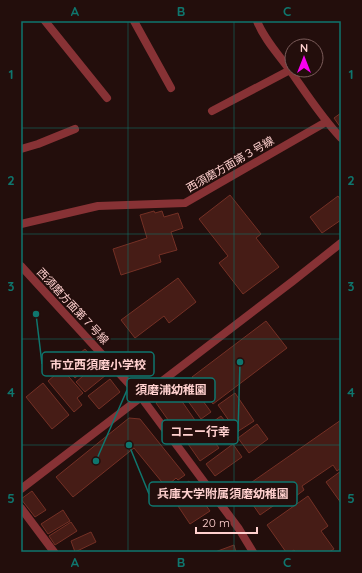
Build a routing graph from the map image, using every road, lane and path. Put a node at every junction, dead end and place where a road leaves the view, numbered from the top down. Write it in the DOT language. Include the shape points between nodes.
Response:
graph roads {
  1 [pos="44,21"];
  2 [pos="134,21"];
  3 [pos="257,21"];
  4 [pos="284,62"];
  5 [pos="284,73"];
  6 [pos="296,78"];
  7 [pos="171,88"];
  8 [pos="107,98"];
  9 [pos="212,111"];
  10 [pos="326,122"];
  11 [pos="75,129"];
  12 [pos="341,138"];
  13 [pos="21,149"];
  14 [pos="21,224"];
  15 [pos="341,243"];
  16 [pos="21,266"];
  17 [pos="141,397"];
  18 [pos="21,489"];
  19 [pos="21,508"];
  20 [pos="54,552"];
  21 [pos="253,552"];
  1 -- 8 [label="street"];
  2 -- 7 [label="street"];
  3 -- 4 [label="street" via="262,33"];
  5 -- 9 [label="street"];
  6 -- 10 [label="street"];
  10 -- 12 [label="street"];
  10 -- 14 [label="street, 西須磨方面第３号線" via="185,203 98,206"];
  11 -- 13 [label="street"];
  15 -- 17 [label="street"];
  16 -- 17 [label="street, 西須磨方面第７号線"];
  17 -- 18 [label="street"];
  17 -- 21 [label="street, 西須磨方面第７号線" via="239,529"];
  19 -- 20 [label="street"];
}
